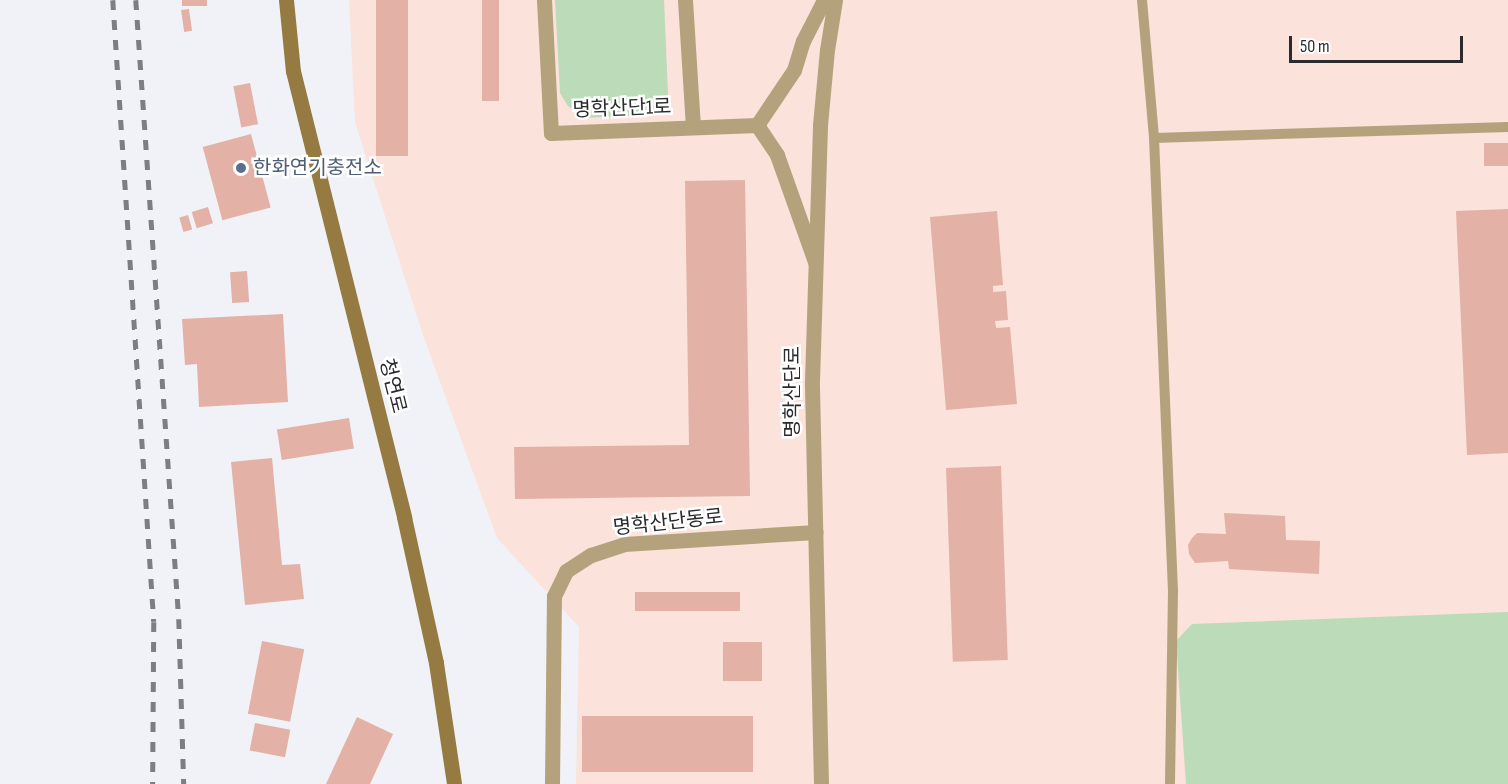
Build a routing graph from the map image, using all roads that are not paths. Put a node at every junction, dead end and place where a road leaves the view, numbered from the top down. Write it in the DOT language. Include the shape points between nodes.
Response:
graph roads {
  1 [pos="286,0"];
  2 [pos="544,0"];
  3 [pos="685,0"];
  4 [pos="824,0"];
  5 [pos="835,0"];
  6 [pos="1142,0"];
  7 [pos="757,125"];
  8 [pos="693,127"];
  9 [pos="1508,127"];
  10 [pos="1154,138"];
  11 [pos="815,262"];
  12 [pos="816,532"];
  13 [pos="454,784"];
  14 [pos="552,784"];
  15 [pos="821,784"];
  16 [pos="1170,784"];
  1 -- 13 [label="main road, 청연로" via="293,71 404,517 436,663"];
  2 -- 8 [label="street, 명학산단1로" via="551,133"];
  3 -- 8 [label="street"];
  4 -- 7 [label="street" via="803,41 794,70"];
  5 -- 11 [label="street, 명학산단로" via="820,125"];
  6 -- 10 [label="lane"];
  7 -- 8 [label="street, 명학산단1로"];
  7 -- 11 [label="street" via="777,155"];
  9 -- 10 [label="lane"];
  10 -- 16 [label="lane" via="1173,591"];
  11 -- 12 [label="street, 명학산단로" via="812,381"];
  12 -- 14 [label="street, 명학산단동로" via="624,544 591,555 566,572 554,596"];
  12 -- 15 [label="street, 명학산단로"];
}
